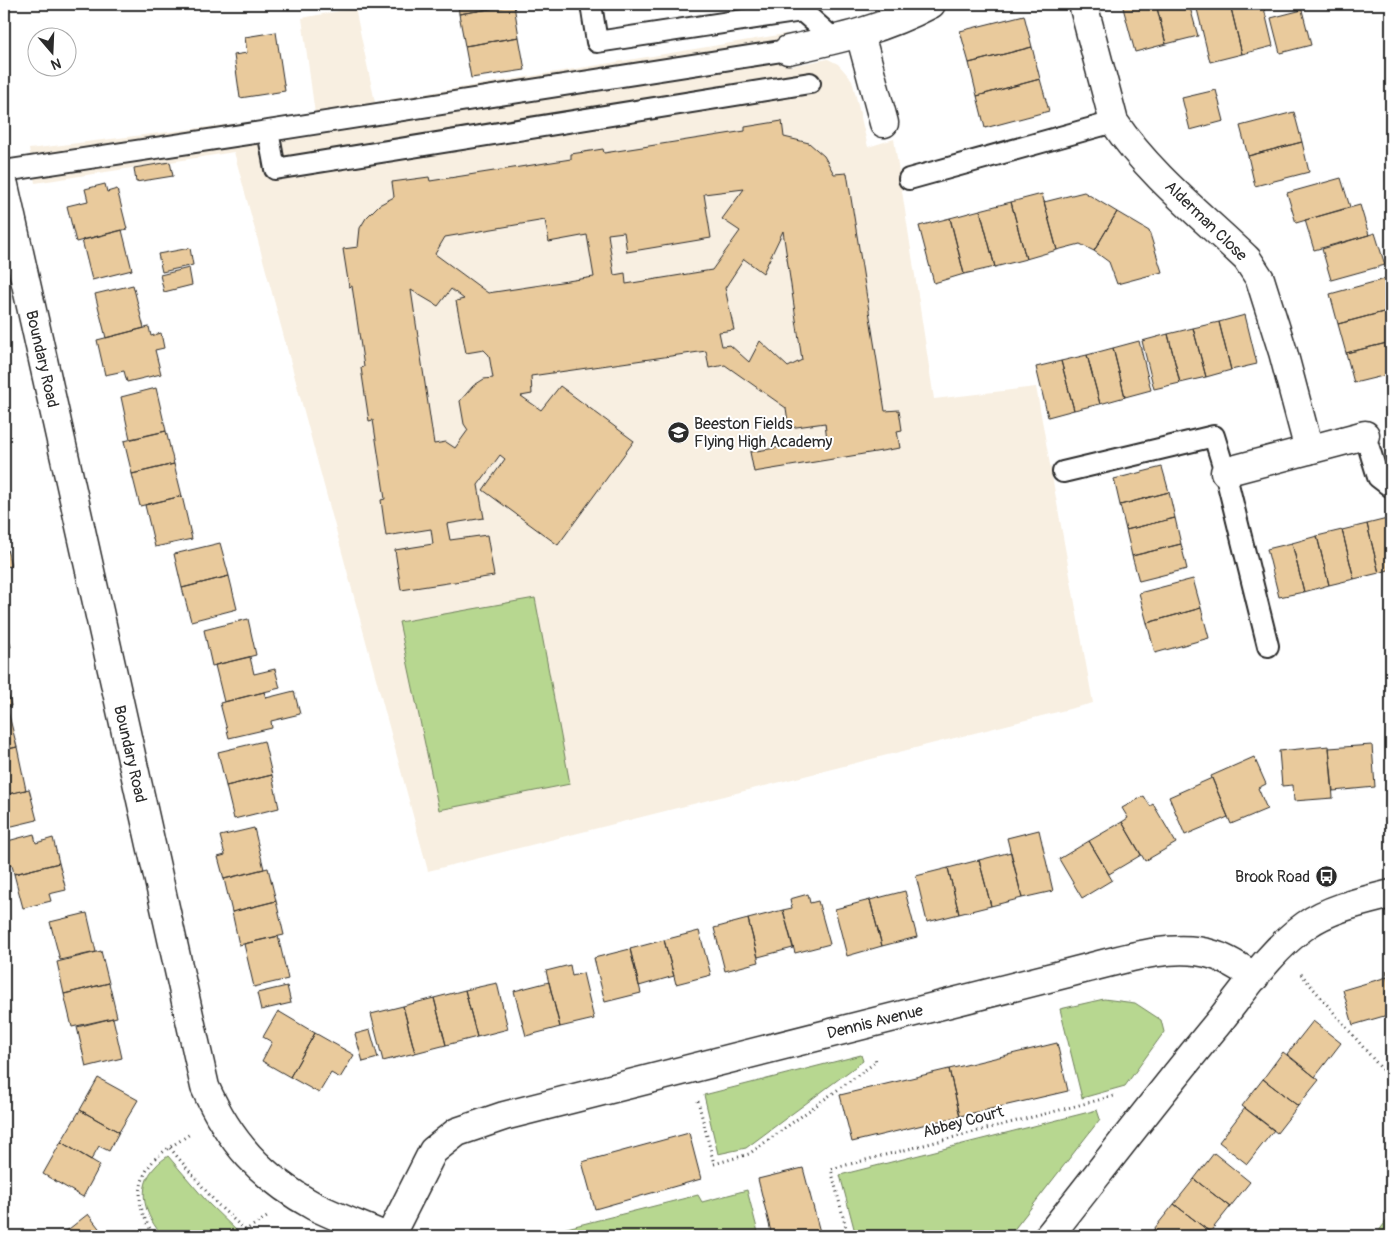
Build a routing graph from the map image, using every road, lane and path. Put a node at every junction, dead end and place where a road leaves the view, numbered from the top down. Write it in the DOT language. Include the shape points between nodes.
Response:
graph roads {
  1 [pos="591,4"];
  2 [pos="931,4"];
  3 [pos="1084,4"];
  4 [pos="848,37"];
  5 [pos="788,50"];
  6 [pos="810,83"];
  7 [pos="1114,122"];
  8 [pos="884,123"];
  9 [pos="268,131"];
  10 [pos="4,171"];
  11 [pos="909,179"];
  12 [pos="4,185"];
  13 [pos="1365,436"];
  14 [pos="1309,450"];
  15 [pos="1064,472"];
  16 [pos="1225,472"];
  17 [pos="1391,487"];
  18 [pos="1268,646"];
  19 [pos="1391,894"];
  20 [pos="1279,949"];
  21 [pos="1255,976"];
  22 [pos="867,1024"];
  23 [pos="689,1069"];
  24 [pos="1391,1080"];
  25 [pos="1114,1096"];
  26 [pos="217,1114"];
  27 [pos="170,1148"];
  28 [pos="246,1231"];
  29 [pos="156,1236"];
  30 [pos="384,1236"];
  31 [pos="390,1236"];
  32 [pos="848,1236"];
  33 [pos="1049,1236"];
  1 -- 4 [label="lane" via="597,42 802,11"];
  2 -- 4 [label="street" via="882,27"];
  3 -- 7 [label="street, Alderman Close"];
  4 -- 5 [label="street"];
  4 -- 8 [label="street"];
  5 -- 9 [label="lane"];
  6 -- 9 [label="lane" via="275,169"];
  7 -- 11 [label="lane"];
  7 -- 14 [label="street, Alderman Close" via="1143,160 1248,259 1260,279"];
  9 -- 10 [label="lane"];
  12 -- 26 [label="street, Boundary Road" via="202,1078"];
  13 -- 14 [label="street"];
  13 -- 17 [label="lane" via="1378,477"];
  14 -- 16 [label="street"];
  15 -- 16 [label="lane" via="1214,436"];
  16 -- 18 [label="lane"];
  19 -- 20 [label="street" via="1347,906 1309,923"];
  20 -- 21 [label="street"];
  20 -- 24 [label="path"];
  21 -- 22 [label="street, Dennis Avenue" via="1215,955 1168,951"];
  21 -- 33 [label="street"];
  22 -- 23 [label="street, Dennis Avenue"];
  22 -- 23 [label="path" via="876,1062 749,1154 714,1164"];
  23 -- 31 [label="street, Dennis Avenue" via="504,1116 457,1132 433,1151"];
  25 -- 32 [label="path, Abbey Court" via="831,1169"];
  26 -- 27 [label="path"];
  26 -- 30 [label="street, Boundary Road" via="236,1143 280,1184 314,1206"];
  27 -- 28 [label="path" via="216,1204"];
  27 -- 29 [label="path" via="146,1171 140,1187 142,1215"];
}
